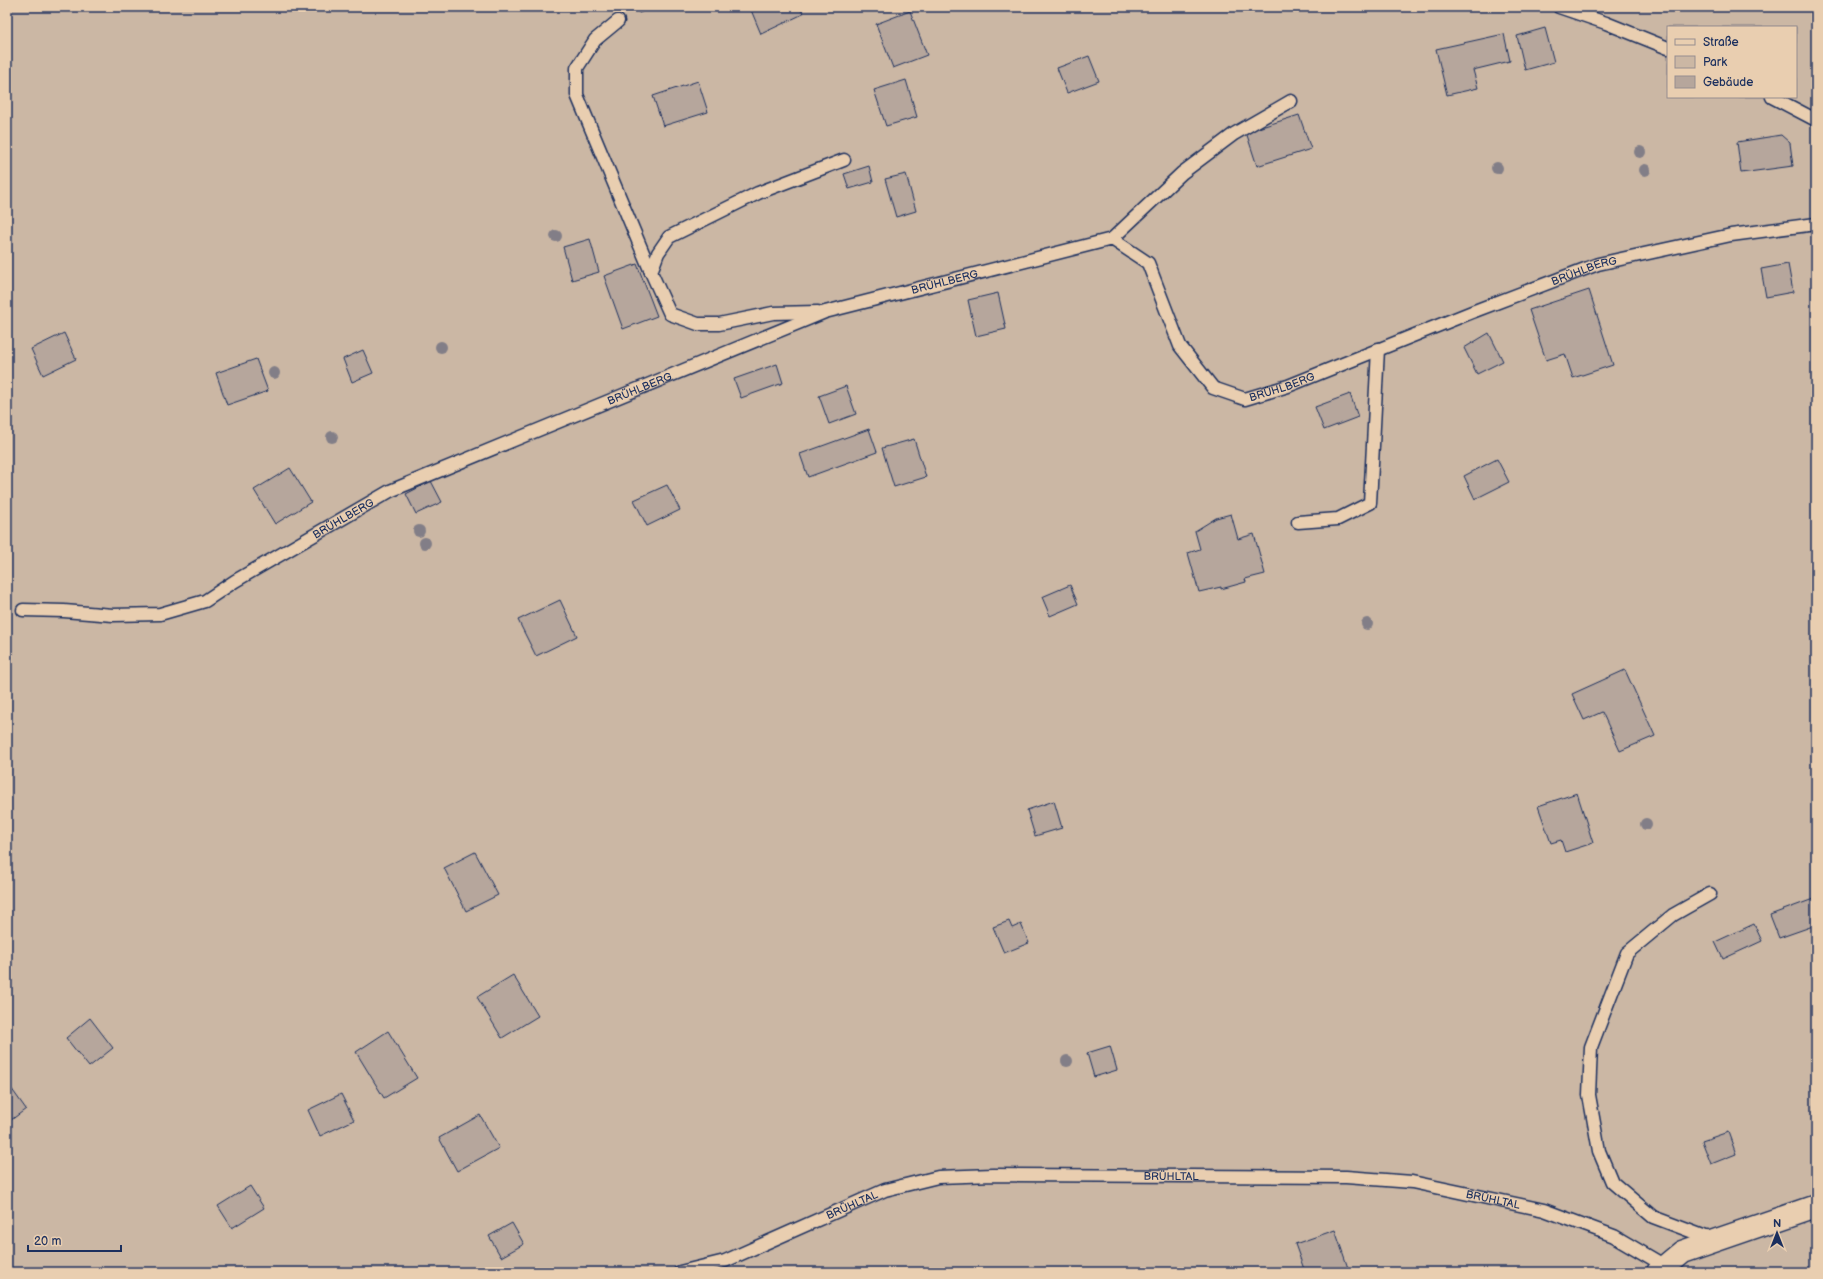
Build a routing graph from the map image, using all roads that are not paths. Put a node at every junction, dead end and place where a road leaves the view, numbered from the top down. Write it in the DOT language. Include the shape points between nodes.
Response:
graph roads {
  1 [pos="1559,7"];
  2 [pos="618,21"];
  3 [pos="1667,48"];
  4 [pos="1774,98"];
  5 [pos="1291,100"];
  6 [pos="1816,120"];
  7 [pos="844,160"];
  8 [pos="1816,224"];
  9 [pos="1112,239"];
  10 [pos="651,272"];
  11 [pos="826,312"];
  12 [pos="1378,349"];
  13 [pos="1298,522"];
  14 [pos="23,610"];
  15 [pos="1710,894"];
  16 [pos="1816,1206"];
  17 [pos="1715,1241"];
  18 [pos="1662,1269"];
  19 [pos="680,1272"];
  1 -- 3 [label="lane"];
  2 -- 10 [label="lane" via="595,40 577,68 577,95"];
  4 -- 6 [label="lane"];
  5 -- 9 [label="lane" via="1234,134 1182,173"];
  7 -- 10 [label="lane" via="758,194 669,237 658,253"];
  8 -- 12 [label="lane, BRÜHLBERG" via="1731,234 1598,264"];
  9 -- 11 [label="lane, BRÜHLBERG"];
  9 -- 12 [label="lane, BRÜHLBERG" via="1148,263 1180,346 1213,388 1245,399 1288,386"];
  10 -- 11 [label="lane" via="670,314 698,324 719,324 773,313"];
  11 -- 14 [label="lane, BRÜHLBERG" via="390,491 205,601 160,614 113,615"];
  12 -- 13 [label="lane" via="1370,503 1338,519"];
  15 -- 17 [label="lane" via="1673,915 1627,953 1591,1047 1589,1095 1599,1151 1612,1182 1653,1217"];
  16 -- 17 [label="street, BRÜHLTAL"];
  17 -- 18 [label="street, BRÜHLTAL" via="1682,1252"];
  18 -- 19 [label="lane, BRÜHLTAL" via="1614,1236 1544,1210 1412,1182 1346,1177 993,1175 938,1177 886,1190 725,1261"];
}
